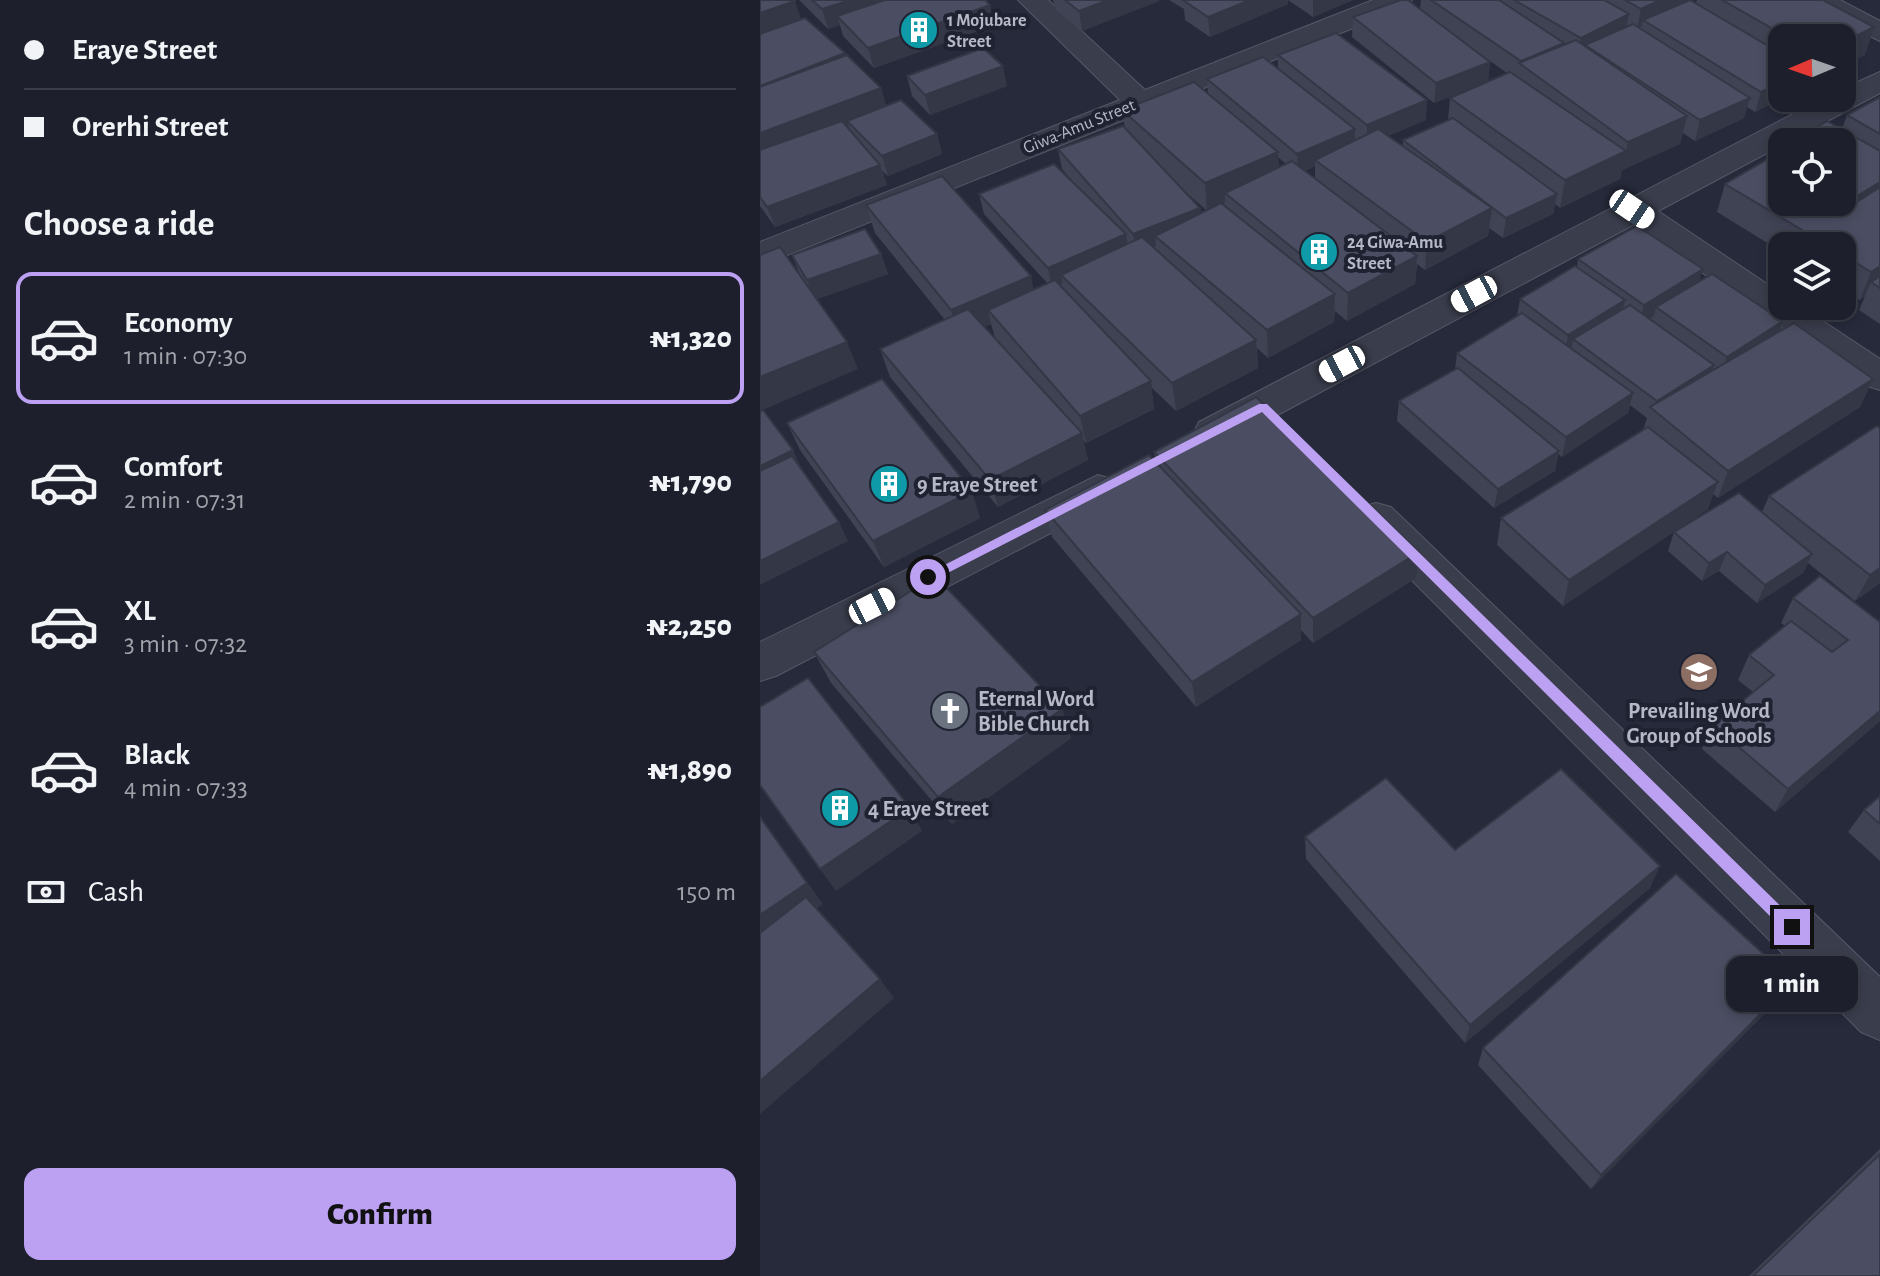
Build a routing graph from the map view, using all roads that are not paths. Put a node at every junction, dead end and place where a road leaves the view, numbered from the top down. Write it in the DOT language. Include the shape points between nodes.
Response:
graph roads {
  1 [pos="1032,0"];
  2 [pos="1398,0"];
  3 [pos="1819,0"];
  4 [pos="1880,32"];
  5 [pos="1880,81"];
  6 [pos="1140,102"];
  7 [pos="1632,209"];
  8 [pos="760,255"];
  9 [pos="1880,377"];
  10 [pos="1263,407"];
  11 [pos="1297,440"];
  12 [pos="1179,449"];
  13 [pos="1123,478"];
  14 [pos="1341,484"];
  15 [pos="760,663"];
  16 [pos="1880,1014"];
  1 -- 6 [label="street"];
  2 -- 6 [label="street, Giwa-Amu Street"];
  3 -- 4 [label="street"];
  5 -- 7 [label="street"];
  6 -- 8 [label="street, Giwa-Amu Street"];
  7 -- 9 [label="street"];
  7 -- 10 [label="street"];
  10 -- 11 [label="street"];
  10 -- 12 [label="street"];
  13 -- 15 [label="street"];
  14 -- 16 [label="street"];
}
